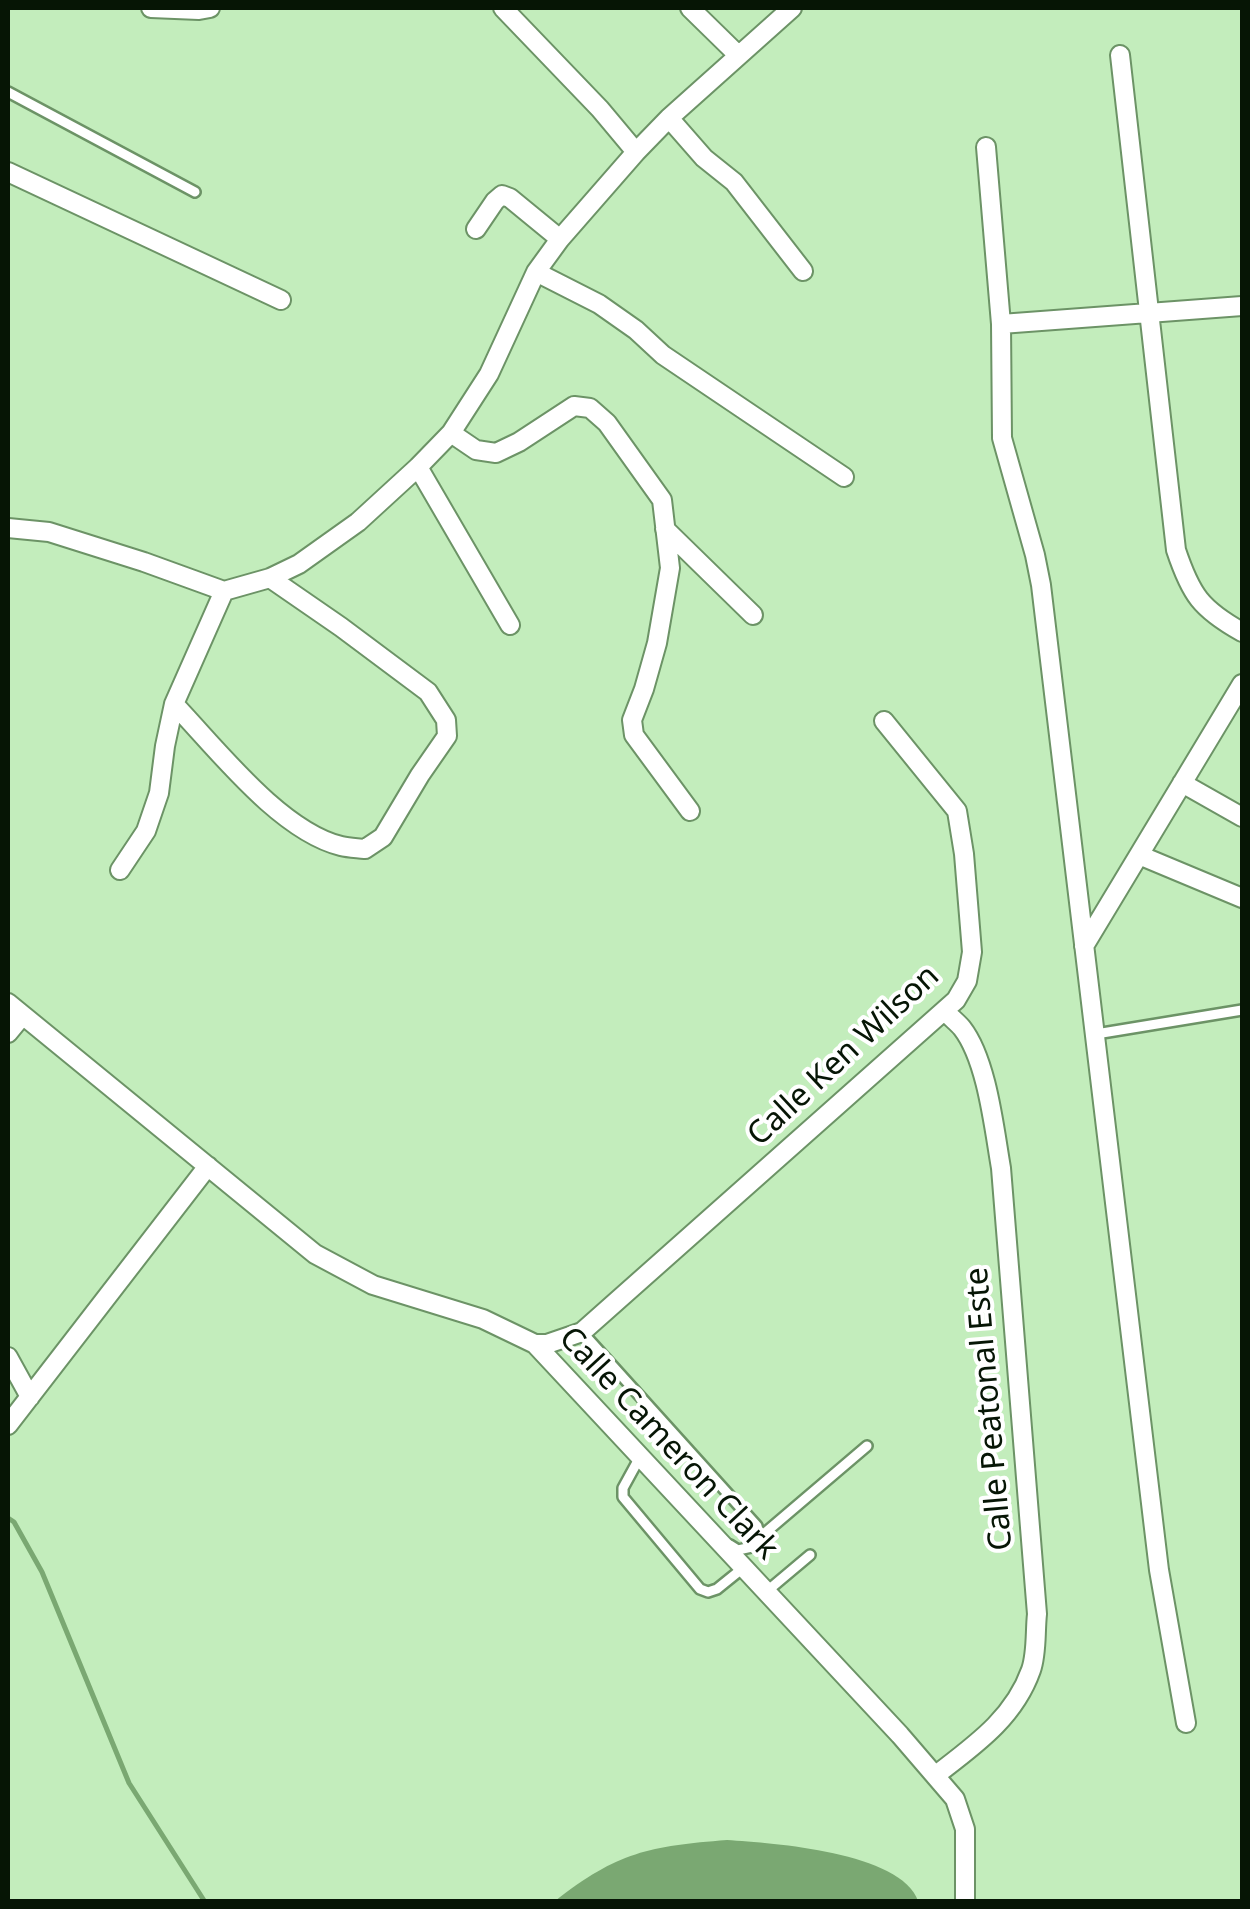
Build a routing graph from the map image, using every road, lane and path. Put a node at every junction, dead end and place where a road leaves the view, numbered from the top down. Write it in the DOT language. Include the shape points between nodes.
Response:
graph roads {
  1 [pos="151,8"];
  2 [pos="210,8"];
  3 [pos="503,8"];
  4 [pos="690,8"];
  5 [pos="792,8"];
  6 [pos="738,54"];
  7 [pos="1120,55"];
  8 [pos="8,92"];
  9 [pos="670,118"];
  10 [pos="986,147"];
  11 [pos="636,152"];
  12 [pos="8,172"];
  13 [pos="196,192"];
  14 [pos="476,229"];
  15 [pos="560,239"];
  16 [pos="803,271"];
  17 [pos="536,272"];
  18 [pos="281,300"];
  19 [pos="1242,306"];
  20 [pos="1148,312"];
  21 [pos="1001,324"];
  22 [pos="451,434"];
  23 [pos="418,468"];
  24 [pos="844,478"];
  25 [pos="8,528"];
  26 [pos="665,529"];
  27 [pos="270,578"];
  28 [pos="224,591"];
  29 [pos="752,616"];
  30 [pos="510,625"];
  31 [pos="1242,632"];
  32 [pos="1242,684"];
  33 [pos="174,704"];
  34 [pos="1235,713"];
  35 [pos="884,721"];
  36 [pos="1182,783"];
  37 [pos="690,811"];
  38 [pos="1242,817"];
  39 [pos="1139,854"];
  40 [pos="120,870"];
  41 [pos="1242,898"];
  42 [pos="1084,946"];
  43 [pos="8,1003"];
  44 [pos="1242,1010"];
  45 [pos="945,1012"];
  46 [pos="22,1016"];
  47 [pos="8,1033"];
  48 [pos="1094,1034"];
  49 [pos="208,1166"];
  50 [pos="582,1332"];
  51 [pos="535,1344"];
  52 [pos="8,1358"];
  53 [pos="30,1397"];
  54 [pos="8,1425"];
  55 [pos="867,1446"];
  56 [pos="640,1457"];
  57 [pos="711,1534"];
  58 [pos="759,1538"];
  59 [pos="810,1555"];
  60 [pos="743,1568"];
  61 [pos="766,1592"];
  62 [pos="1186,1724"];
  63 [pos="936,1775"];
  64 [pos="965,1902"];
  1 -- 2 [label="street"];
  3 -- 11 [label="street"];
  4 -- 6 [label="street"];
  5 -- 6 [label="street"];
  6 -- 9 [label="street"];
  7 -- 20 [label="street"];
  8 -- 13 [label="lane"];
  9 -- 11 [label="street"];
  9 -- 16 [label="street" via="734,182"];
  10 -- 21 [label="street"];
  11 -- 15 [label="street"];
  12 -- 18 [label="street"];
  14 -- 15 [label="street" via="502,195"];
  15 -- 17 [label="street"];
  17 -- 22 [label="street" via="490,374"];
  17 -- 24 [label="street" via="599,304 662,355"];
  19 -- 20 [label="street"];
  20 -- 21 [label="street"];
  20 -- 31 [label="street" via="1176,550 1203,606"];
  21 -- 42 [label="street" via="1002,438 1041,584"];
  22 -- 23 [label="street"];
  22 -- 26 [label="street" via="496,454 574,406 590,408 662,500"];
  23 -- 27 [label="street" via="358,522"];
  23 -- 30 [label="street"];
  25 -- 28 [label="street" via="50,532"];
  26 -- 29 [label="street"];
  26 -- 37 [label="street" via="670,568 657,643 632,720 634,736"];
  27 -- 28 [label="street"];
  27 -- 33 [label="street" via="428,692 446,720 446,736 382,837 365,849 339,846 306,830 266,801"];
  28 -- 33 [label="street"];
  32 -- 34 [label="street"];
  33 -- 40 [label="street" via="159,793 146,831"];
  34 -- 36 [label="street"];
  35 -- 45 [label="street, Calle Ken Wilson" via="956,811 972,952 967,980"];
  36 -- 38 [label="street"];
  36 -- 39 [label="street"];
  39 -- 41 [label="street"];
  39 -- 42 [label="street"];
  42 -- 48 [label="street"];
  43 -- 46 [label="street, Calle Cameron Clark"];
  44 -- 48 [label="lane"];
  45 -- 50 [label="street, Calle Ken Wilson"];
  45 -- 63 [label="street, Calle Peatonal Este" via="964,1030 977,1057 1000,1168 1037,1614 1032,1667 1016,1702 992,1732"];
  46 -- 47 [label="street"];
  46 -- 49 [label="street, Calle Cameron Clark"];
  48 -- 62 [label="street" via="1159,1570"];
  49 -- 51 [label="street, Calle Cameron Clark" via="315,1254 374,1285 483,1319"];
  49 -- 53 [label="street"];
  50 -- 51 [label="street, Calle Ken Wilson"];
  50 -- 58 [label="lane" via="746,1512"];
  51 -- 56 [label="street, Calle Cameron Clark"];
  52 -- 53 [label="street"];
  53 -- 54 [label="street"];
  55 -- 58 [label="lane"];
  56 -- 57 [label="street, Calle Cameron Clark"];
  56 -- 60 [label="lane" via="623,1497 700,1589 716,1589"];
  57 -- 58 [label="lane" via="738,1550"];
  57 -- 60 [label="street, Calle Cameron Clark"];
  59 -- 61 [label="lane"];
  60 -- 61 [label="street, Calle Cameron Clark"];
  61 -- 63 [label="street, Calle Cameron Clark"];
  63 -- 64 [label="street, Calle Cameron Clark" via="956,1799 965,1829"];
}
